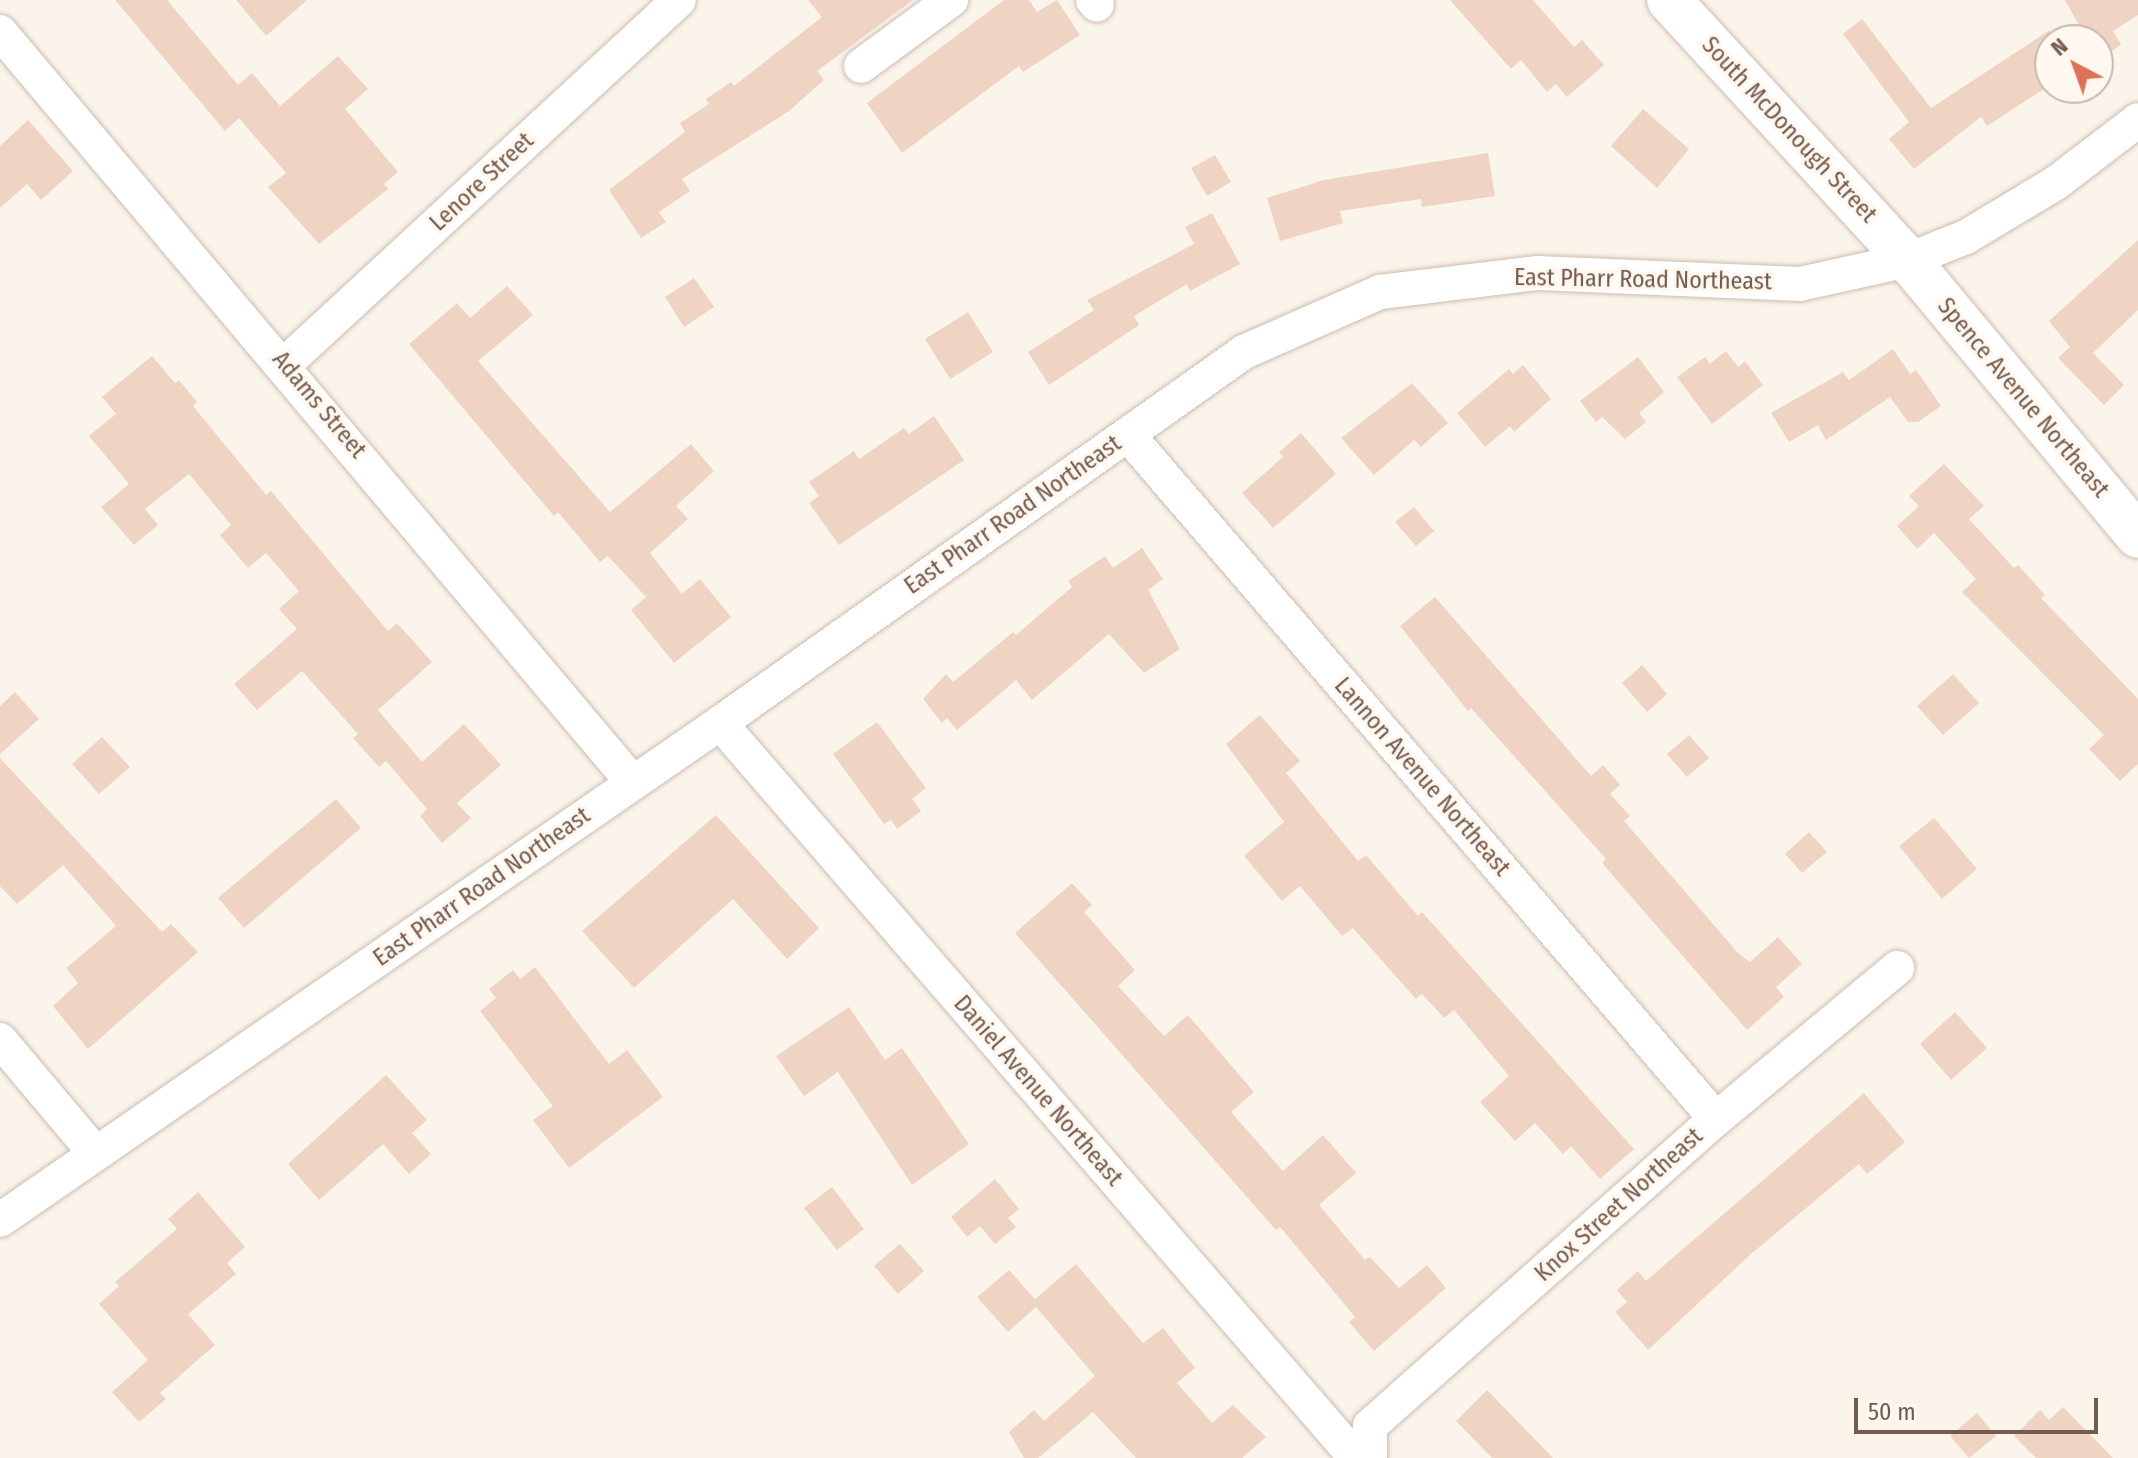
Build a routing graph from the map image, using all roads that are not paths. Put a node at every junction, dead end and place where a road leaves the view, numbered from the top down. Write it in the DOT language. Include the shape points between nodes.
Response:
graph roads {
  1 [pos="679,0"];
  2 [pos="951,0"];
  3 [pos="1669,0"];
  4 [pos="2,38"];
  5 [pos="861,66"];
  6 [pos="2138,120"];
  7 [pos="1908,260"];
  8 [pos="285,364"];
  9 [pos="1128,435"];
  10 [pos="2138,536"];
  11 [pos="720,723"];
  12 [pos="633,783"];
  13 [pos="1897,968"];
  14 [pos="0,1040"];
  15 [pos="1716,1119"];
  16 [pos="95,1153"];
  17 [pos="0,1220"];
  18 [pos="1356,1458"];
  19 [pos="1370,1458"];
  1 -- 8 [label="street, Lenore Street"];
  2 -- 5 [label="street"];
  3 -- 7 [label="street, South McDonough Street"];
  4 -- 8 [label="street, Adams Street"];
  6 -- 7 [label="street, East Pharr Road Northeast" via="2056,183 1966,237"];
  7 -- 9 [label="street, East Pharr Road Northeast" via="1800,284 1538,273 1380,292 1244,352"];
  7 -- 10 [label="street, Spence Avenue Northeast"];
  8 -- 12 [label="street, Adams Street"];
  9 -- 11 [label="street, East Pharr Road Northeast"];
  9 -- 15 [label="street, Lannon Avenue Northeast"];
  11 -- 12 [label="street, East Pharr Road Northeast"];
  11 -- 18 [label="street, Daniel Avenue Northeast"];
  12 -- 16 [label="street, East Pharr Road Northeast"];
  13 -- 15 [label="street, Knox Street Northeast"];
  14 -- 16 [label="street"];
  15 -- 19 [label="street, Knox Street Northeast" via="1370,1426"];
  16 -- 17 [label="street, East Pharr Road Northeast"];
}
